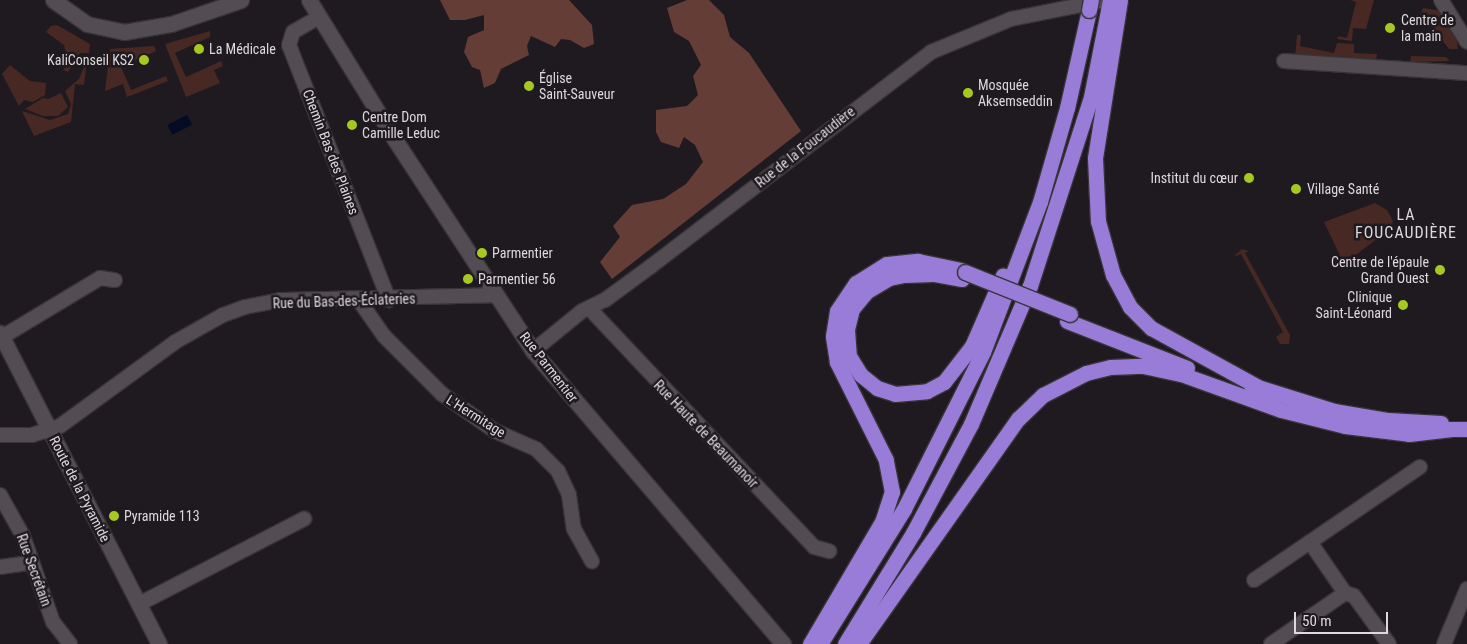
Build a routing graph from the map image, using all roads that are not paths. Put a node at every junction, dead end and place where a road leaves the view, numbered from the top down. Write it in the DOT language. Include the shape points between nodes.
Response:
graph roads {
  1 [pos="53,0"];
  2 [pos="241,0"];
  3 [pos="297,0"];
  4 [pos="309,0"];
  5 [pos="1441,0"];
  6 [pos="1113,2"];
  7 [pos="1090,5"];
  8 [pos="316,19"];
  9 [pos="1467,42"];
  10 [pos="1284,61"];
  11 [pos="1467,73"];
  12 [pos="1067,108"];
  13 [pos="963,276"];
  14 [pos="115,280"];
  15 [pos="496,295"];
  16 [pos="358,299"];
  17 [pos="389,300"];
  18 [pos="589,308"];
  19 [pos="1069,318"];
  20 [pos="1,335"];
  21 [pos="533,351"];
  22 [pos="1260,388"];
  23 [pos="1363,420"];
  24 [pos="1467,423"];
  25 [pos="1460,429"];
  26 [pos="49,430"];
  27 [pos="0,435"];
  28 [pos="1420,468"];
  29 [pos="0,495"];
  30 [pos="304,519"];
  31 [pos="1310,542"];
  32 [pos="829,551"];
  33 [pos="592,561"];
  34 [pos="30,563"];
  35 [pos="0,567"];
  36 [pos="1254,580"];
  37 [pos="1467,589"];
  38 [pos="1347,594"];
  39 [pos="139,604"];
  40 [pos="70,644"];
  41 [pos="159,644"];
  42 [pos="782,644"];
  43 [pos="810,644"];
  44 [pos="820,644"];
  45 [pos="845,644"];
  46 [pos="859,644"];
  47 [pos="1271,644"];
  48 [pos="1389,644"];
  49 [pos="1444,644"];
  1 -- 2 [label="street" via="87,24 124,32 171,24"];
  3 -- 8 [label="street, Rue Parmentier"];
  4 -- 8 [label="street, Rue Parmentier"];
  5 -- 9 [label="street"];
  6 -- 18 [label="street, Rue de la Foucaudière" via="1011,19 931,52 650,267"];
  6 -- 22 [label="highway" via="1095,158 1098,221 1113,275 1130,307 1151,328"];
  6 -- 45 [label="highway" via="1091,97 1030,286 967,431 913,533"];
  7 -- 12 [label="highway"];
  8 -- 15 [label="street, Rue Parmentier" via="338,58 348,66"];
  8 -- 17 [label="street, Chemin Bas des Plaines" via="290,35 289,44"];
  10 -- 11 [label="street"];
  12 -- 13 [label="highway" via="989,309 956,371 937,387 905,394 877,388 861,375 849,356 847,329 852,309 866,291 880,282 904,275"];
  12 -- 44 [label="highway" via="1040,202 984,352 904,509"];
  13 -- 19 [label="highway"];
  13 -- 43 [label="highway" via="927,262 887,264 856,282 837,311 833,336 837,362 886,460 892,492 882,522"];
  14 -- 20 [label="street" via="100,278"];
  15 -- 17 [label="street, Rue du Bas-des-Éclateries"];
  15 -- 21 [label="street, Rue Parmentier"];
  16 -- 17 [label="street, Rue du Bas-des-Éclateries"];
  16 -- 26 [label="street, Rue du Bas-des-Éclateries" via="280,300 223,315 175,342 60,426"];
  16 -- 33 [label="street, L'Hermitage" via="384,336 442,394 495,431 536,449 558,471 569,495 574,529"];
  18 -- 21 [label="street, Rue de la Foucaudière"];
  18 -- 32 [label="street, Rue Haute de Beaumanoir" via="814,548"];
  19 -- 22 [label="highway"];
  19 -- 23 [label="highway" via="1260,396"];
  20 -- 26 [label="street, Route de la Pyramide"];
  21 -- 42 [label="street, Rue Parmentier"];
  22 -- 23 [label="highway"];
  23 -- 24 [label="highway"];
  23 -- 25 [label="highway"];
  25 -- 46 [label="highway" via="1409,434 1346,426 1281,410 1181,374 1143,366 1110,367 1086,373 1052,389 1018,419"];
  26 -- 27 [label="street, Rue du Bas-des-Éclateries" via="26,436"];
  26 -- 39 [label="street, Route de la Pyramide"];
  28 -- 31 [label="street"];
  29 -- 34 [label="street, Rue Secrétain" via="23,536"];
  30 -- 39 [label="street"];
  31 -- 36 [label="street"];
  31 -- 38 [label="street"];
  34 -- 35 [label="street"];
  34 -- 40 [label="street, Rue Secrétain" via="40,579 53,622"];
  37 -- 49 [label="street"];
  38 -- 47 [label="street"];
  38 -- 48 [label="street" via="1354,596"];
  39 -- 41 [label="street, Route de la Pyramide"];
}
